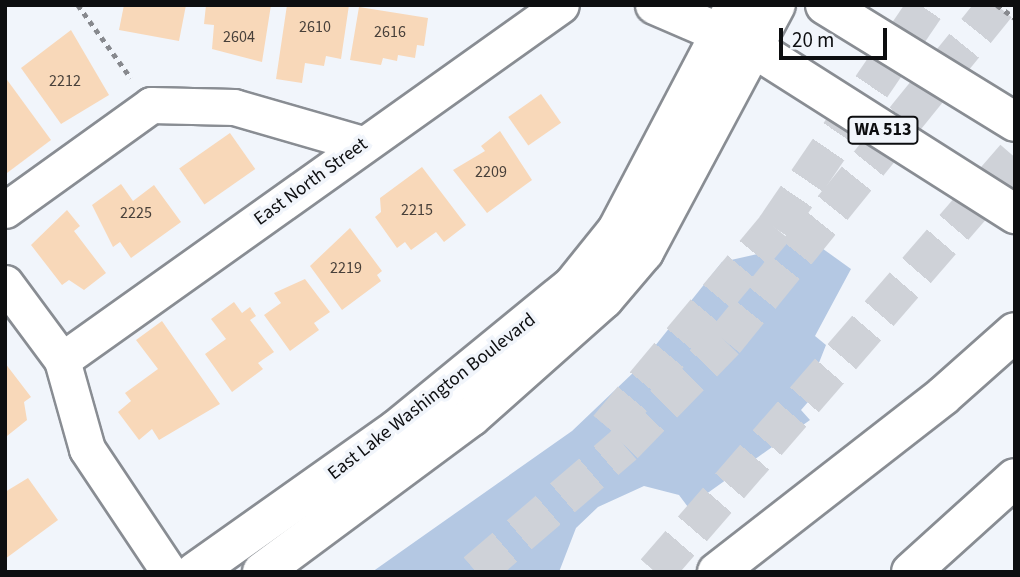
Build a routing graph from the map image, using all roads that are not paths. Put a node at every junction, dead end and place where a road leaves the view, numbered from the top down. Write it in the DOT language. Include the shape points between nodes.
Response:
graph roads {
  1 [pos="561,5"];
  2 [pos="654,5"];
  3 [pos="776,5"];
  4 [pos="825,5"];
  5 [pos="736,28"];
  6 [pos="1015,122"];
  7 [pos="362,144"];
  8 [pos="5,210"];
  9 [pos="1015,214"];
  10 [pos="5,283"];
  11 [pos="1015,332"];
  12 [pos="62,360"];
  13 [pos="1015,478"];
  14 [pos="169,572"];
  15 [pos="195,572"];
  16 [pos="262,572"];
  17 [pos="717,572"];
  18 [pos="911,572"];
  1 -- 7 [label="street, East North Street"];
  2 -- 5 [label="main road"];
  3 -- 5 [label="main road, East Lake Washington Boulevard"];
  4 -- 6 [label="main road"];
  5 -- 9 [label="main road, WA 513"];
  5 -- 15 [label="main road, East Lake Washington Boulevard" via="617,230 572,286 397,429"];
  5 -- 16 [label="main road, East Lake Washington Boulevard" via="651,240 604,299 471,417"];
  7 -- 8 [label="street" via="234,107 151,105"];
  7 -- 12 [label="street, East North Street"];
  10 -- 12 [label="street"];
  11 -- 17 [label="main road" via="943,396"];
  12 -- 14 [label="street" via="87,449"];
  13 -- 18 [label="main road"];
}
